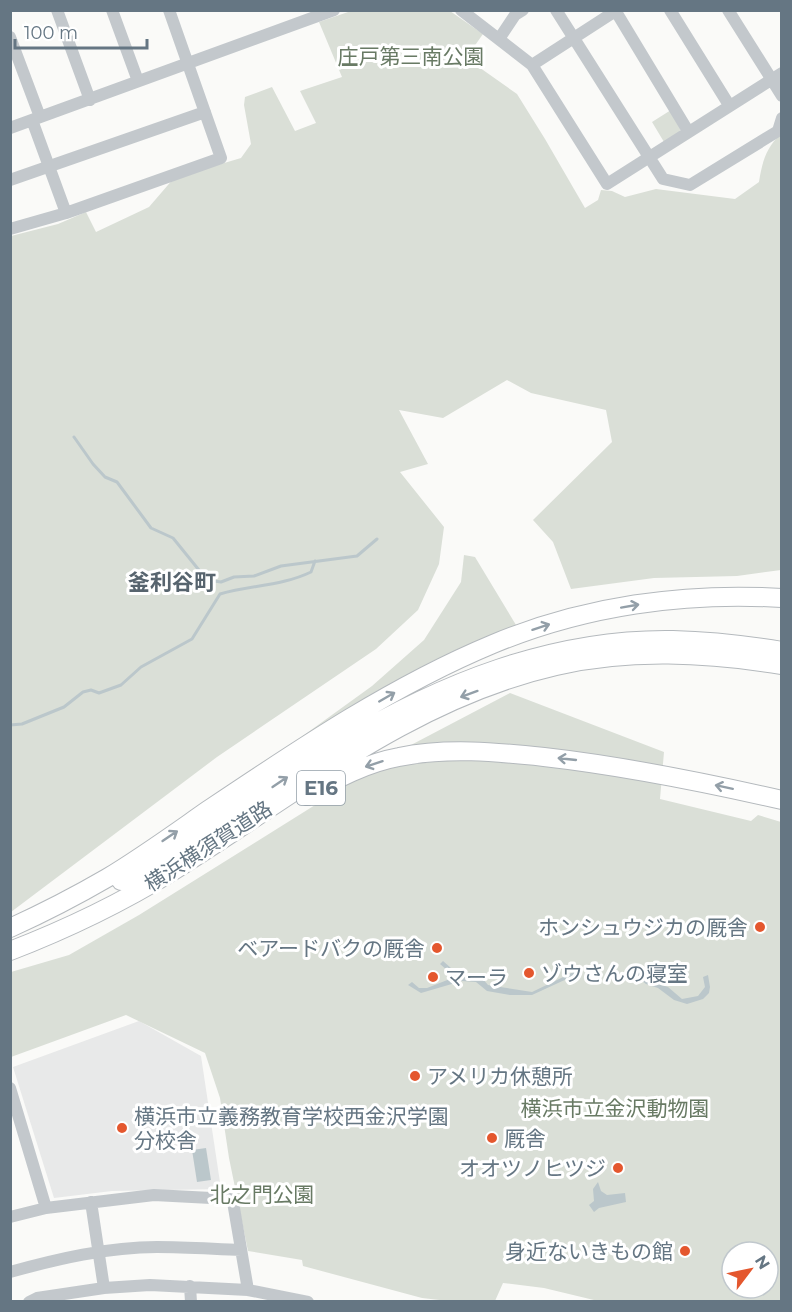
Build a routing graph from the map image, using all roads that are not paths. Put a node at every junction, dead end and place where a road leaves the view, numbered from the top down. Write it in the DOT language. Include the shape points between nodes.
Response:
graph roads {
  1 [pos="57,10"];
  2 [pos="112,10"];
  3 [pos="169,10"];
  4 [pos="334,10"];
  5 [pos="461,10"];
  6 [pos="523,10"];
  7 [pos="556,10"];
  8 [pos="670,10"];
  9 [pos="728,10"];
  10 [pos="616,11"];
  11 [pos="10,37"];
  12 [pos="574,38"];
  13 [pos="499,39"];
  14 [pos="188,64"];
  15 [pos="532,65"];
  16 [pos="776,76"];
  17 [pos="138,81"];
  18 [pos="782,96"];
  19 [pos="90,100"];
  20 [pos="729,105"];
  21 [pos="205,112"];
  22 [pos="782,118"];
  23 [pos="36,119"];
  24 [pos="10,128"];
  25 [pos="688,131"];
  26 [pos="648,157"];
  27 [pos="50,167"];
  28 [pos="10,180"];
  29 [pos="66,213"];
  30 [pos="10,229"];
  31 [pos="782,598"];
  32 [pos="782,651"];
  33 [pos="586,654"];
  34 [pos="782,665"];
  35 [pos="521,669"];
  36 [pos="782,800"];
  37 [pos="10,928"];
  38 [pos="10,934"];
  39 [pos="48,937"];
  40 [pos="10,951"];
  41 [pos="10,1088"];
  42 [pos="91,1202"];
  43 [pos="46,1208"];
  44 [pos="10,1217"];
  45 [pos="241,1250"];
  46 [pos="98,1252"];
  47 [pos="10,1272"];
  48 [pos="190,1286"];
  49 [pos="104,1288"];
  50 [pos="248,1290"];
  51 [pos="29,1302"];
  52 [pos="191,1302"];
  53 [pos="308,1302"];
  1 -- 19 [label="street"];
  2 -- 17 [label="street"];
  3 -- 14 [label="street"];
  4 -- 14 [label="street"];
  5 -- 13 [label="street"];
  6 -- 13 [label="street"];
  7 -- 12 [label="street"];
  8 -- 20 [label="street"];
  9 -- 16 [label="street"];
  10 -- 12 [label="street"];
  10 -- 25 [label="street"];
  11 -- 23 [label="street"];
  12 -- 15 [label="street"];
  12 -- 26 [label="street"];
  13 -- 15 [label="street"];
  14 -- 17 [label="street"];
  14 -- 21 [label="street"];
  15 -- 26 [label="street" via="607,184"];
  16 -- 18 [label="street"];
  16 -- 20 [label="street"];
  17 -- 19 [label="street"];
  19 -- 23 [label="street"];
  20 -- 25 [label="street"];
  21 -- 27 [label="street"];
  21 -- 29 [label="street" via="221,158"];
  22 -- 26 [label="street" via="778,131 690,185 663,179"];
  23 -- 24 [label="street"];
  23 -- 27 [label="street"];
  25 -- 26 [label="street"];
  27 -- 28 [label="street"];
  27 -- 29 [label="street"];
  29 -- 30 [label="street"];
  37 -- 31 [label="highway, E16, one-way" via="107,878 359,713 462,657 572,617 642,604 682,599"];
  32 -- 33 [label="highway, 横浜横須賀道路 / E16" via="672,640 631,642"];
  33 -- 34 [label="highway, 横浜横須賀道路 / E16" via="715,656"];
  33 -- 35 [label="highway, 横浜横須賀道路 / E16"];
  38 -- 35 [label="highway, 横浜横須賀道路 / E16, one-way" via="69,909 139,872 380,720 451,685"];
  35 -- 39 [label="highway, 横浜横須賀道路 / E16, one-way" via="387,734 300,786 172,872"];
  36 -- 39 [label="highway, E16, one-way" via="588,762 477,751 397,757 325,786 131,903"];
  39 -- 40 [label="highway, 横浜横須賀道路 / E16"];
  41 -- 43 [label="street"];
  42 -- 43 [label="street"];
  42 -- 45 [label="street" via="154,1195 230,1199"];
  42 -- 46 [label="street"];
  43 -- 44 [label="street"];
  45 -- 46 [label="street" via="155,1246"];
  45 -- 50 [label="street"];
  46 -- 47 [label="street"];
  46 -- 49 [label="street"];
  48 -- 49 [label="street"];
  48 -- 50 [label="street"];
  48 -- 52 [label="street"];
  49 -- 51 [label="street"];
  50 -- 53 [label="street"];
}
